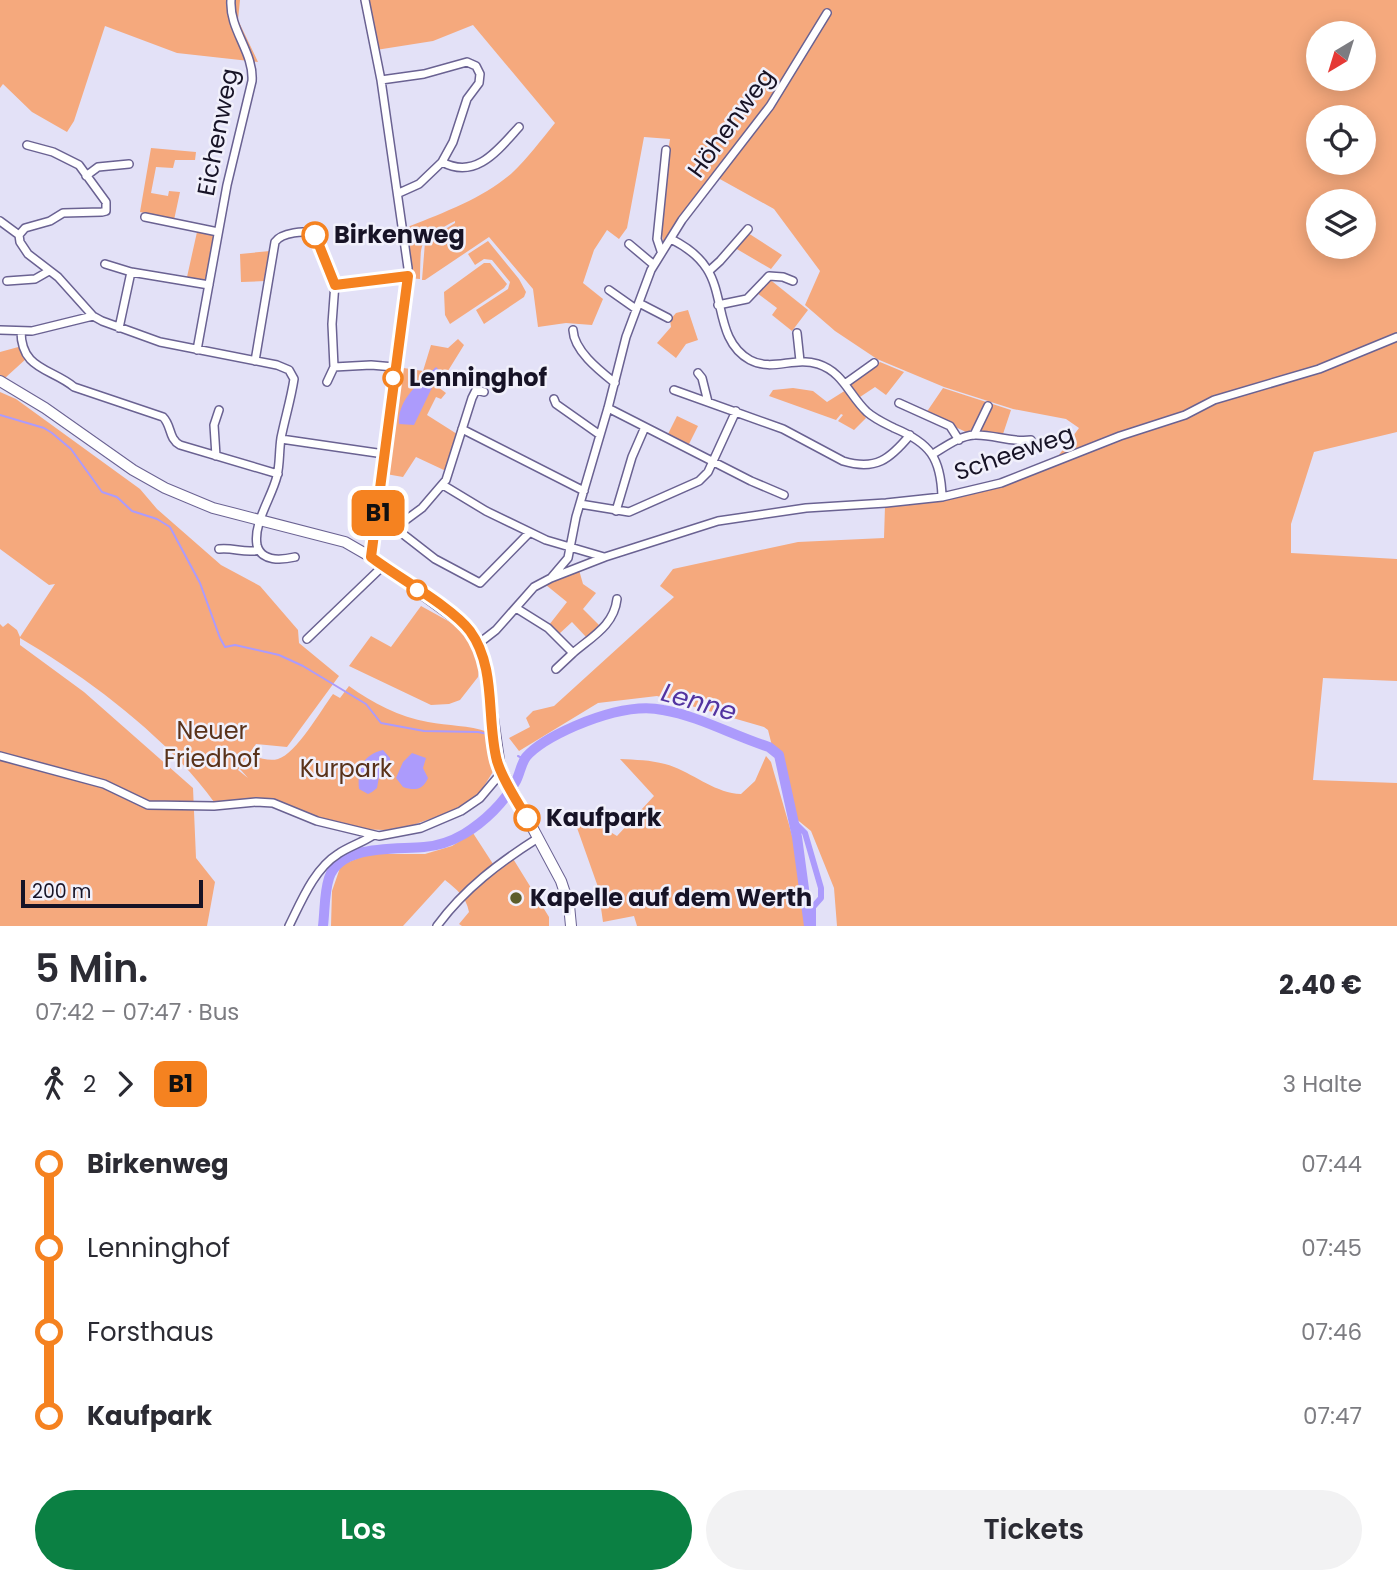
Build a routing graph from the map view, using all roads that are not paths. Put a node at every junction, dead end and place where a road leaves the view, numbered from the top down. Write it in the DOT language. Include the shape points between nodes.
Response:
graph roads {
  1 [pos="231,0"];
  2 [pos="365,0"];
  3 [pos="827,13"];
  4 [pos="381,80"];
  5 [pos="519,127"];
  6 [pos="27,145"];
  7 [pos="666,149"];
  8 [pos="442,162"];
  9 [pos="129,164"];
  10 [pos="86,176"];
  11 [pos="399,193"];
  12 [pos="145,217"];
  13 [pos="0,221"];
  14 [pos="748,229"];
  15 [pos="218,232"];
  16 [pos="19,235"];
  17 [pos="671,239"];
  18 [pos="629,244"];
  19 [pos="661,251"];
  20 [pos="105,264"];
  21 [pos="654,265"];
  22 [pos="49,271"];
  23 [pos="709,271"];
  24 [pos="131,272"];
  25 [pos="408,276"];
  26 [pos="7,281"];
  27 [pos="793,281"];
  28 [pos="209,285"];
  29 [pos="335,285"];
  30 [pos="609,290"];
  31 [pos="718,305"];
  32 [pos="638,306"];
  33 [pos="93,316"];
  34 [pos="668,318"];
  35 [pos="119,328"];
  36 [pos="0,330"];
  37 [pos="573,330"];
  38 [pos="21,331"];
  39 [pos="797,333"];
  40 [pos="1397,337"];
  41 [pos="197,349"];
  42 [pos="255,361"];
  43 [pos="800,361"];
  44 [pos="874,363"];
  45 [pos="334,367"];
  46 [pos="394,367"];
  47 [pos="698,373"];
  48 [pos="0,381"];
  49 [pos="327,382"];
  50 [pos="615,383"];
  51 [pos="846,383"];
  52 [pos="674,390"];
  53 [pos="484,392"];
  54 [pos="554,399"];
  55 [pos="708,402"];
  56 [pos="899,403"];
  57 [pos="988,406"];
  58 [pos="608,408"];
  59 [pos="219,410"];
  60 [pos="736,411"];
  61 [pos="645,427"];
  62 [pos="462,429"];
  63 [pos="600,435"];
  64 [pos="910,435"];
  65 [pos="974,435"];
  66 [pos="281,439"];
  67 [pos="959,440"];
  68 [pos="1031,440"];
  69 [pos="384,454"];
  70 [pos="933,454"];
  71 [pos="216,456"];
  72 [pos="712,461"];
  73 [pos="278,474"];
  74 [pos="443,485"];
  75 [pos="584,491"];
  76 [pos="784,495"];
  77 [pos="942,497"];
  78 [pos="580,504"];
  79 [pos="616,511"];
  80 [pos="377,520"];
  81 [pos="261,521"];
  82 [pos="395,528"];
  83 [pos="529,533"];
  84 [pos="219,549"];
  85 [pos="570,549"];
  86 [pos="260,550"];
  87 [pos="295,557"];
  88 [pos="371,557"];
  89 [pos="605,557"];
  90 [pos="383,566"];
  91 [pos="551,578"];
  92 [pos="617,599"];
  93 [pos="516,608"];
  94 [pos="307,639"];
  95 [pos="478,644"];
  96 [pos="573,653"];
  97 [pos="556,669"];
  98 [pos="0,756"];
  99 [pos="503,775"];
  100 [pos="373,836"];
  101 [pos="538,838"];
  102 [pos="289,926"];
  103 [pos="437,926"];
  104 [pos="571,926"];
  1 -- 15 [label="street, Eichenweg" via="232,19 252,76"];
  2 -- 4 [label="street"];
  3 -- 17 [label="street, Höhenweg" via="770,106"];
  4 -- 8 [label="street" via="467,62 476,66 479,83 467,99"];
  4 -- 11 [label="street"];
  5 -- 8 [label="street" via="473,167 460,169"];
  6 -- 10 [label="street" via="79,165"];
  7 -- 19 [label="street, Höhenweg" via="657,239"];
  8 -- 11 [label="street" via="419,184"];
  9 -- 10 [label="street" via="98,167"];
  10 -- 16 [label="street" via="106,202 106,211 63,213 25,228"];
  11 -- 25 [label="street"];
  12 -- 15 [label="street, Eichenweg"];
  13 -- 16 [label="street"];
  14 -- 23 [label="street"];
  15 -- 28 [label="street, Eichenweg"];
  16 -- 22 [label="street" via="24,250"];
  17 -- 19 [label="street, Höhenweg"];
  17 -- 23 [label="street"];
  18 -- 21 [label="street"];
  19 -- 21 [label="street, Höhenweg"];
  20 -- 24 [label="street"];
  21 -- 32 [label="street, Höhenweg"];
  22 -- 26 [label="street" via="36,279"];
  22 -- 33 [label="street"];
  23 -- 31 [label="street"];
  24 -- 28 [label="street"];
  24 -- 35 [label="street"];
  25 -- 29 [label="street"];
  25 -- 46 [label="street"];
  27 -- 31 [label="street" via="769,276 747,299"];
  28 -- 41 [label="street, Eichenweg"];
  29 -- 42 [label="street" via="313,233 278,237"];
  29 -- 45 [label="street"];
  30 -- 32 [label="street"];
  31 -- 43 [label="street" via="728,335 749,359 771,365"];
  32 -- 34 [label="street"];
  32 -- 50 [label="street, Höhenweg"];
  33 -- 35 [label="street"];
  33 -- 38 [label="street"];
  35 -- 41 [label="street"];
  36 -- 38 [label="street"];
  37 -- 50 [label="street" via="583,351"];
  38 -- 71 [label="street" via="26,352 37,368 74,387 163,416 175,443"];
  39 -- 43 [label="street"];
  40 -- 77 [label="street, Scheeweg" via="1319,369 1214,400 1013,479"];
  41 -- 42 [label="street"];
  42 -- 66 [label="street" via="281,366 293,374"];
  43 -- 51 [label="street" via="826,367"];
  44 -- 51 [label="street"];
  45 -- 46 [label="street"];
  45 -- 49 [label="street"];
  46 -- 69 [label="street"];
  47 -- 55 [label="street"];
  48 -- 81 [label="street" via="165,488"];
  50 -- 58 [label="street, Höhenweg"];
  51 -- 64 [label="street" via="870,415"];
  52 -- 55 [label="street"];
  53 -- 62 [label="street" via="476,390"];
  54 -- 63 [label="street"];
  55 -- 60 [label="street"];
  56 -- 67 [label="street" via="950,426"];
  57 -- 65 [label="street"];
  58 -- 61 [label="street"];
  58 -- 63 [label="street, Höhenweg"];
  59 -- 71 [label="street" via="214,425"];
  60 -- 64 [label="street" via="853,464 883,461"];
  60 -- 72 [label="street"];
  61 -- 72 [label="street"];
  61 -- 79 [label="street"];
  62 -- 74 [label="street"];
  62 -- 75 [label="street"];
  63 -- 75 [label="street, Höhenweg"];
  64 -- 70 [label="street"];
  65 -- 67 [label="street"];
  65 -- 68 [label="street"];
  66 -- 69 [label="street"];
  66 -- 73 [label="street"];
  67 -- 70 [label="street"];
  69 -- 80 [label="street"];
  70 -- 77 [label="street"];
  71 -- 73 [label="street"];
  72 -- 76 [label="street"];
  72 -- 79 [label="street" via="699,481 633,510"];
  73 -- 81 [label="street"];
  74 -- 82 [label="street"];
  74 -- 83 [label="street"];
  75 -- 78 [label="street, Höhenweg"];
  77 -- 89 [label="street, Scheeweg" via="732,519"];
  78 -- 79 [label="street"];
  78 -- 85 [label="street, Höhenweg"];
  80 -- 82 [label="street"];
  80 -- 88 [label="street"];
  81 -- 86 [label="street"];
  81 -- 88 [label="street" via="338,539"];
  82 -- 83 [label="street" via="435,559 480,583"];
  83 -- 85 [label="street"];
  84 -- 86 [label="street"];
  85 -- 89 [label="street"];
  85 -- 91 [label="street, Höhenweg"];
  86 -- 87 [label="street" via="277,559"];
  88 -- 90 [label="street"];
  89 -- 91 [label="street, Scheeweg"];
  90 -- 94 [label="street"];
  90 -- 95 [label="street" via="456,617"];
  91 -- 93 [label="street, Höhenweg" via="534,587"];
  92 -- 96 [label="street" via="610,621"];
  93 -- 95 [label="street, Höhenweg"];
  93 -- 96 [label="street" via="548,628"];
  95 -- 99 [label="street"];
  96 -- 97 [label="street"];
  98 -- 100 [label="street" via="104,785 148,806 273,803"];
  99 -- 100 [label="street" via="461,811 404,833"];
  99 -- 101 [label="street"];
  100 -- 102 [label="street" via="329,861"];
  101 -- 103 [label="street" via="476,883"];
  101 -- 104 [label="street" via="567,897"];
}
